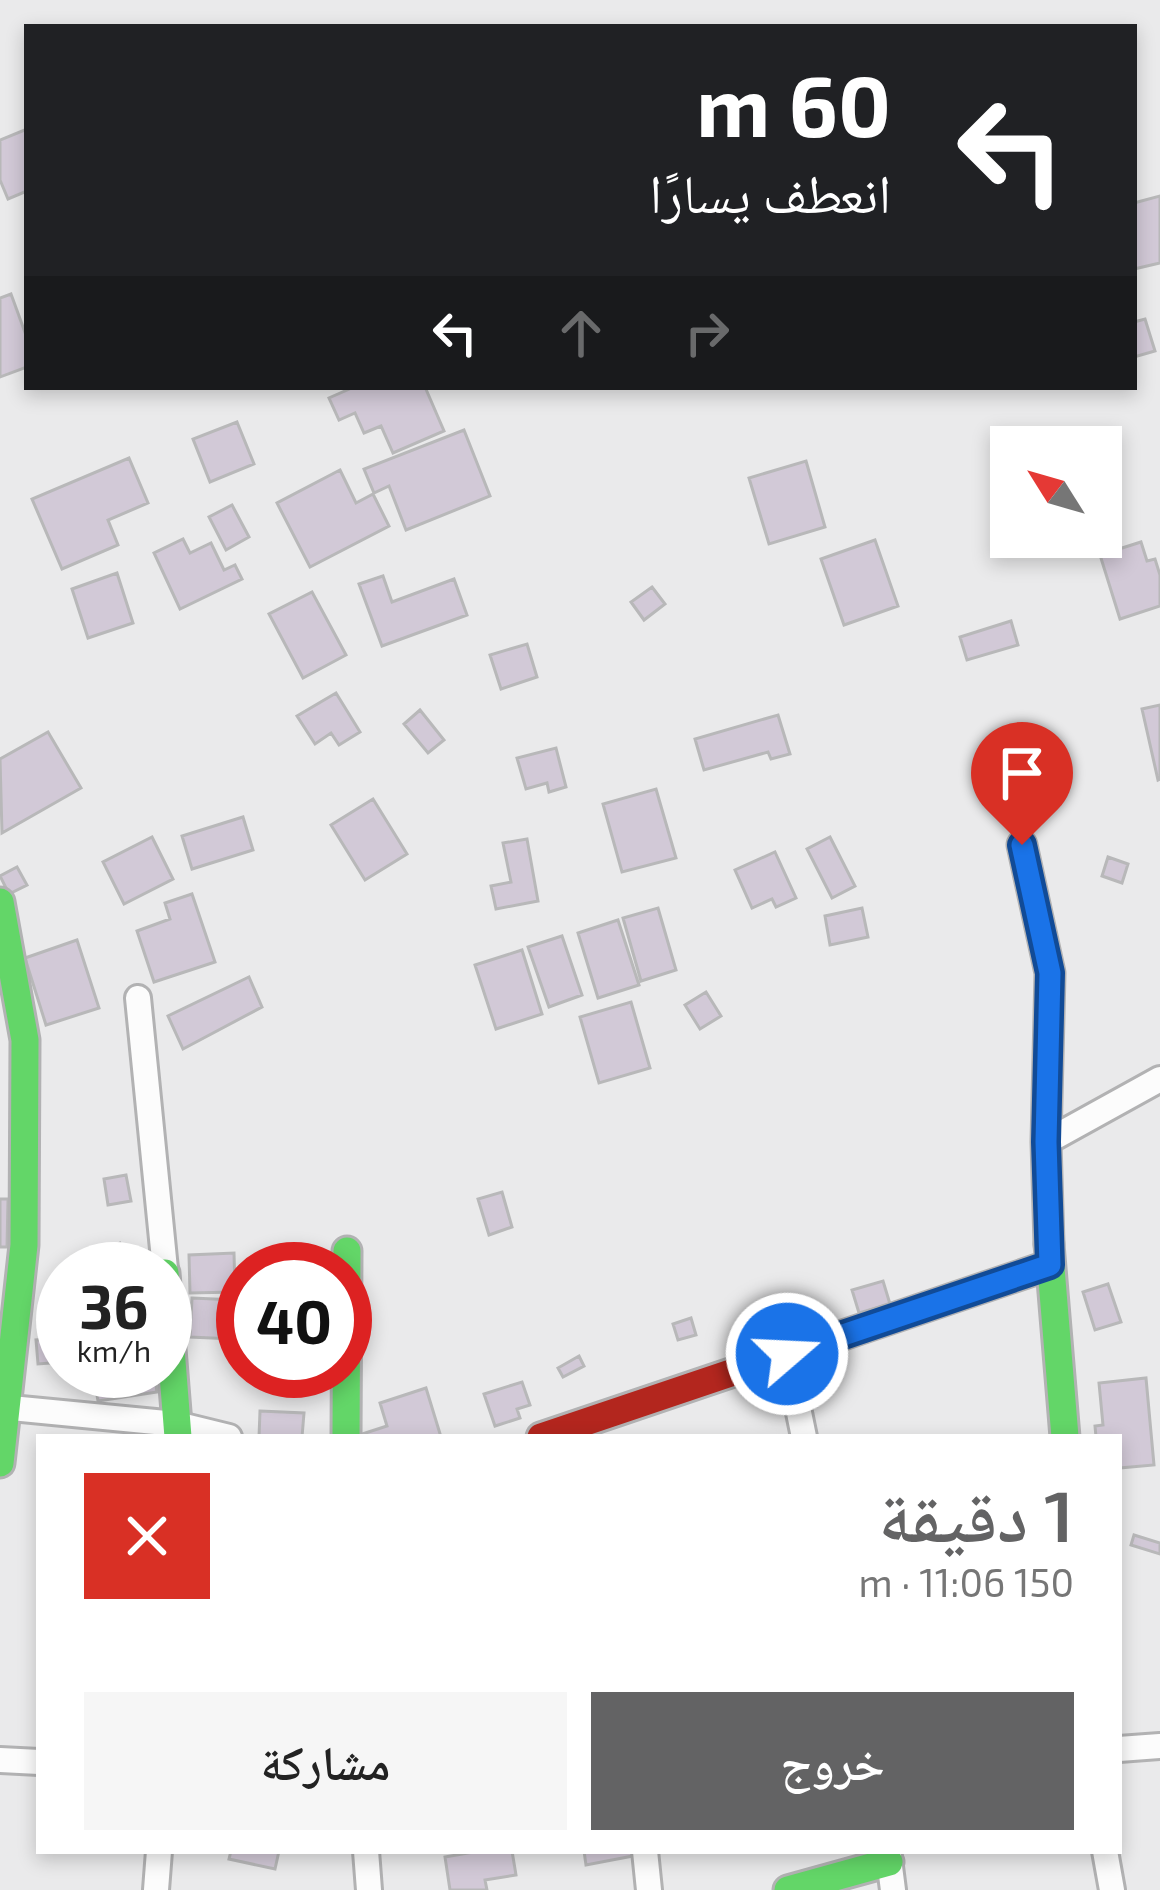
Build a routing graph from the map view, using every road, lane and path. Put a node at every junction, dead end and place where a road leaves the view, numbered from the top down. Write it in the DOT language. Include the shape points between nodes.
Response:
graph roads {
  1 [pos="1022,845"];
  2 [pos="0,902"];
  3 [pos="138,998"];
  4 [pos="1160,1079"];
  5 [pos="1046,1142"];
  6 [pos="162,1242"];
  7 [pos="1050,1265"];
  8 [pos="787,1354"];
  9 [pos="175,1398"];
  10 [pos="346,1398"];
  11 [pos="4,1408"];
  12 [pos="602,1427"];
  13 [pos="177,1430"];
  14 [pos="346,1434"];
  15 [pos="559,1434"];
  16 [pos="803,1434"];
  17 [pos="1065,1434"];
  18 [pos="0,1463"];
  19 [pos="1160,1747"];
  20 [pos="1122,1749"];
  21 [pos="0,1760"];
  22 [pos="36,1762"];
  23 [pos="159,1854"];
  24 [pos="365,1854"];
  25 [pos="645,1854"];
  26 [pos="1106,1854"];
  27 [pos="890,1868"];
  28 [pos="156,1890"];
  29 [pos="369,1890"];
  30 [pos="649,1890"];
  31 [pos="788,1890"];
  32 [pos="1112,1890"];
  1 -- 5 [label="street" via="1050,973"];
  2 -- 11 [label="street" via="25,1040 24,1245"];
  3 -- 6 [label="street"];
  4 -- 5 [label="street"];
  5 -- 7 [label="street"];
  7 -- 8 [label="street"];
  7 -- 17 [label="street"];
  8 -- 12 [label="street"];
  8 -- 16 [label="street"];
  9 -- 13 [label="street"];
  10 -- 14 [label="street"];
  11 -- 13 [label="street"];
  11 -- 18 [label="street"];
  12 -- 15 [label="street"];
  19 -- 20 [label="street"];
  21 -- 22 [label="street"];
  23 -- 28 [label="street"];
  24 -- 29 [label="street"];
  25 -- 30 [label="street"];
  26 -- 32 [label="street"];
  27 -- 31 [label="street"];
}
